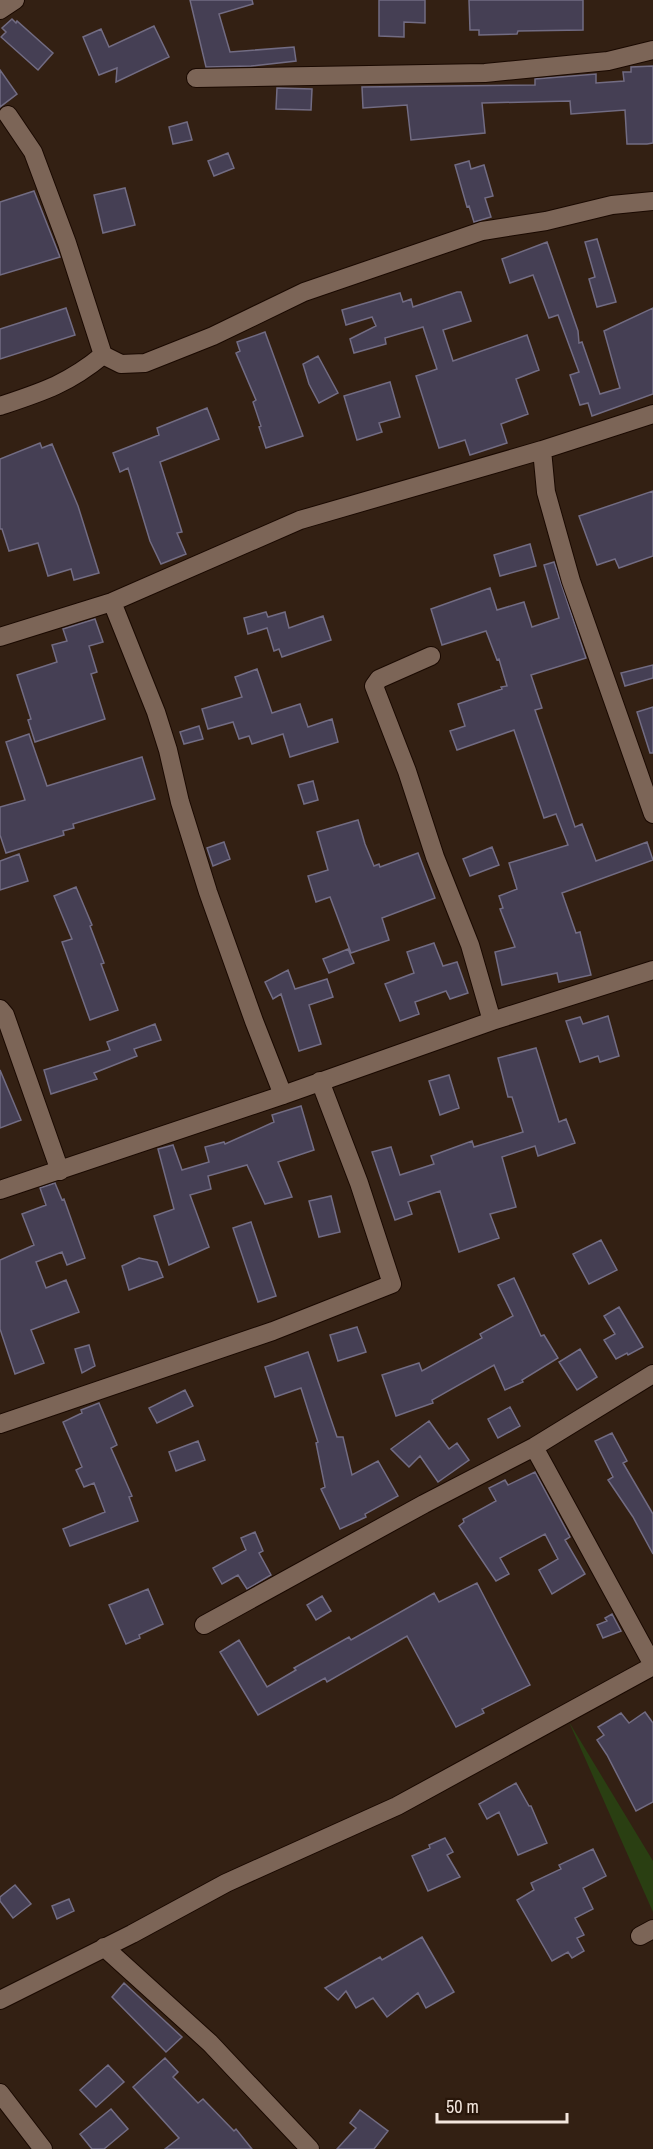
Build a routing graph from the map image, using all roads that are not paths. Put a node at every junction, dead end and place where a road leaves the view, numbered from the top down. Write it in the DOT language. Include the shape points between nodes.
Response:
graph roads {
  1 [pos="15,0"];
  2 [pos="0,10"];
  3 [pos="653,50"];
  4 [pos="196,78"];
  5 [pos="8,115"];
  6 [pos="653,201"];
  7 [pos="103,355"];
  8 [pos="0,406"];
  9 [pos="653,414"];
  10 [pos="543,450"];
  11 [pos="112,602"];
  12 [pos="0,636"];
  13 [pos="431,656"];
  14 [pos="653,814"];
  15 [pos="653,970"];
  16 [pos="0,1009"];
  17 [pos="492,1021"];
  18 [pos="320,1081"];
  19 [pos="283,1095"];
  20 [pos="60,1171"];
  21 [pos="0,1190"];
  22 [pos="653,1374"];
  23 [pos="0,1424"];
  24 [pos="534,1447"];
  25 [pos="204,1625"];
  26 [pos="653,1666"];
  27 [pos="104,1947"];
  28 [pos="0,2000"];
  29 [pos="0,2093"];
  30 [pos="43,2149"];
  31 [pos="309,2149"];
  1 -- 2 [label="street"];
  3 -- 4 [label="street" via="608,61 485,73"];
  5 -- 7 [label="street" via="33,152"];
  6 -- 7 [label="street" via="612,205 482,231 304,292 213,336 145,363 121,364"];
  7 -- 8 [label="street" via="54,387"];
  9 -- 10 [label="street"];
  10 -- 11 [label="street" via="300,520"];
  10 -- 14 [label="street" via="546,492 571,581"];
  11 -- 12 [label="street"];
  11 -- 19 [label="street" via="162,731 208,892"];
  13 -- 17 [label="street" via="379,679 375,686 435,857 471,945"];
  15 -- 17 [label="street"];
  16 -- 20 [label="street"];
  17 -- 18 [label="street"];
  18 -- 19 [label="street"];
  18 -- 23 [label="street" via="392,1284 273,1331"];
  19 -- 20 [label="street"];
  20 -- 21 [label="street"];
  22 -- 24 [label="street"];
  24 -- 25 [label="street"];
  24 -- 26 [label="street"];
  26 -- 27 [label="street" via="397,1806 226,1883"];
  27 -- 28 [label="street"];
  27 -- 31 [label="street" via="210,2043"];
  29 -- 30 [label="street"];
}
